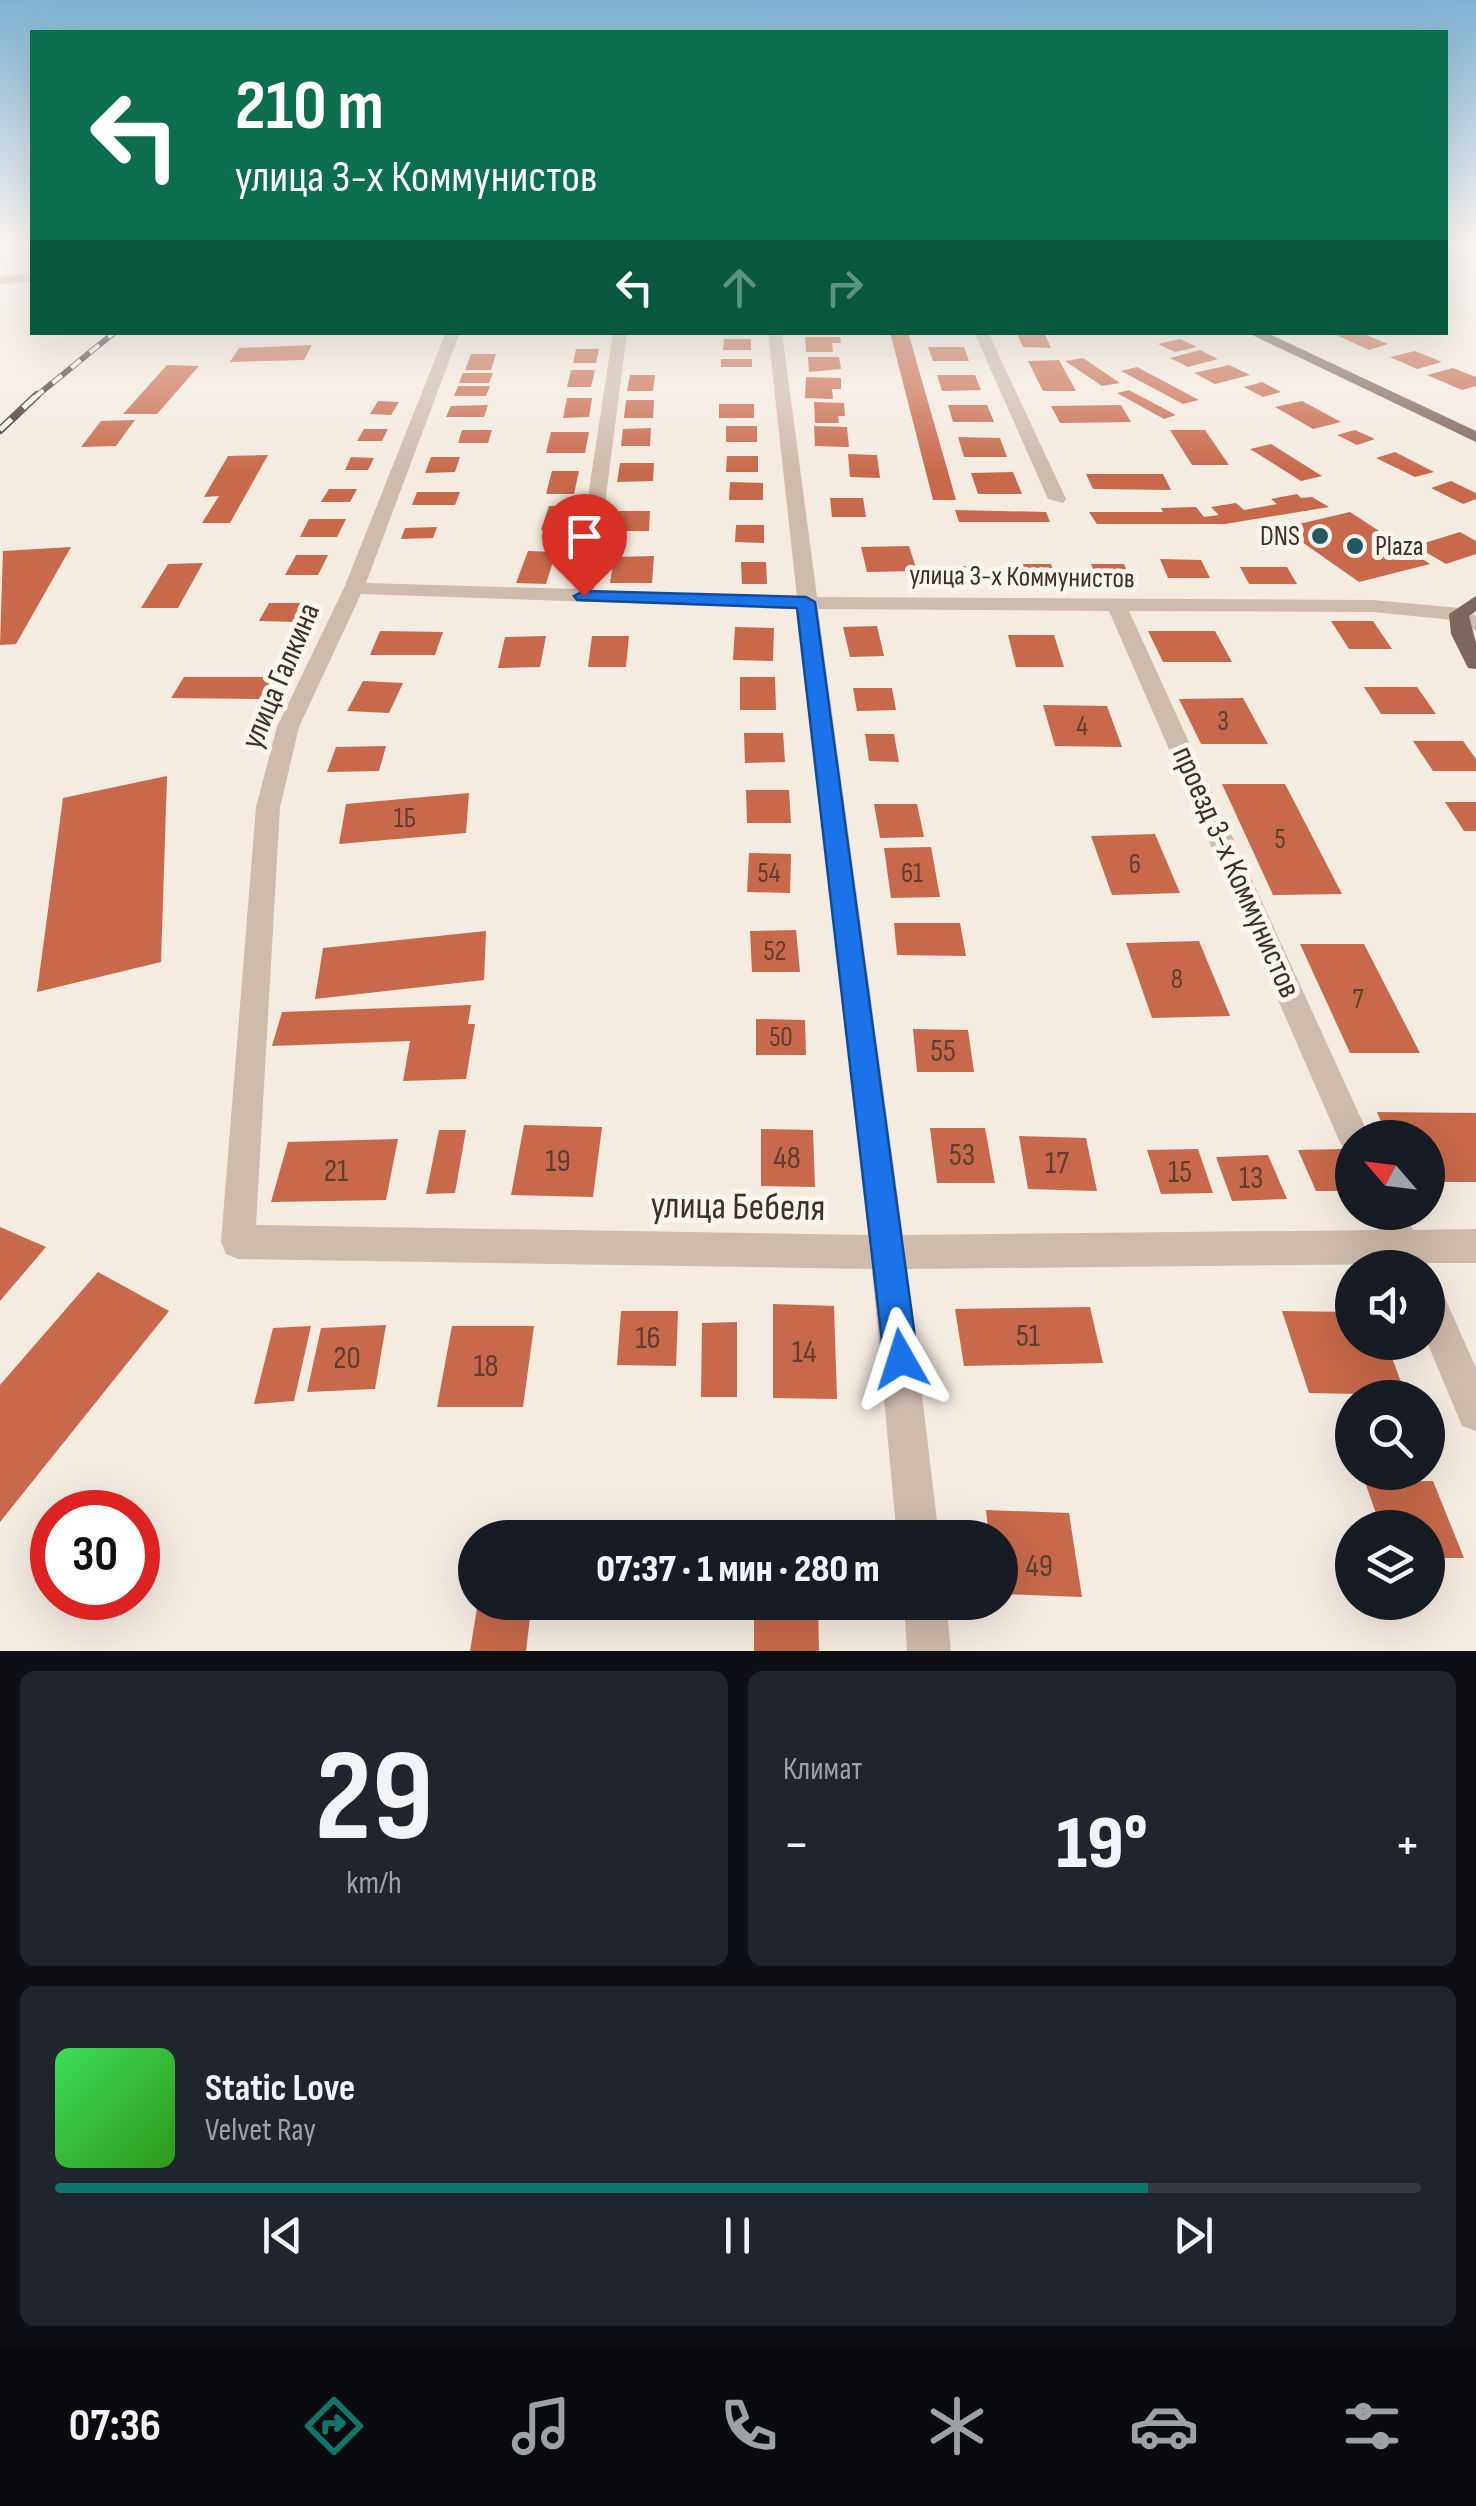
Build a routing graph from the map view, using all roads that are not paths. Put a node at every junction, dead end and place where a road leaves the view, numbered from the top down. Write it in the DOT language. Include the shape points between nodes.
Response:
graph roads {
  1 [pos="453,335"];
  2 [pos="620,335"];
  3 [pos="775,335"];
  4 [pos="982,335"];
  5 [pos="1259,335"];
  6 [pos="1476,437"];
  7 [pos="1058,499"];
  8 [pos="354,588"];
  9 [pos="584,596"];
  10 [pos="806,602"];
  11 [pos="1118,606"];
  12 [pos="1470,614"];
  13 [pos="1476,663"];
  14 [pos="1346,1120"];
  15 [pos="238,1242"];
  16 [pos="1476,1246"];
  17 [pos="1445,1250"];
  18 [pos="890,1252"];
  19 [pos="1335,1255"];
  20 [pos="1445,1341"];
  21 [pos="1476,1412"];
  22 [pos="916,1520"];
  23 [pos="926,1620"];
  24 [pos="929,1651"];
  1 -- 8 [label="street, улица Галкина"];
  2 -- 9 [label="street"];
  3 -- 10 [label="street"];
  4 -- 7 [label="street"];
  5 -- 6 [label="main road"];
  8 -- 9 [label="street, улица 3-х Коммунистов"];
  8 -- 15 [label="street, улица Галкина" via="288,727 268,808"];
  9 -- 10 [label="street, улица 3-х Коммунистов"];
  10 -- 11 [label="street, улица 3-х Коммунистов"];
  10 -- 18 [label="street"];
  11 -- 12 [label="street, улица 3-х Коммунистов" via="1373,606"];
  11 -- 14 [label="street, проезд 3-х Коммунистов"];
  12 -- 13 [label="main road" via="1461,634"];
  15 -- 18 [label="street, улица Бебеля"];
  16 -- 17 [label="street, улица Бебеля"];
  18 -- 19 [label="street, улица Бебеля"];
  18 -- 22 [label="street"];
  20 -- 21 [label="street"];
  23 -- 24 [label="street"];
}
